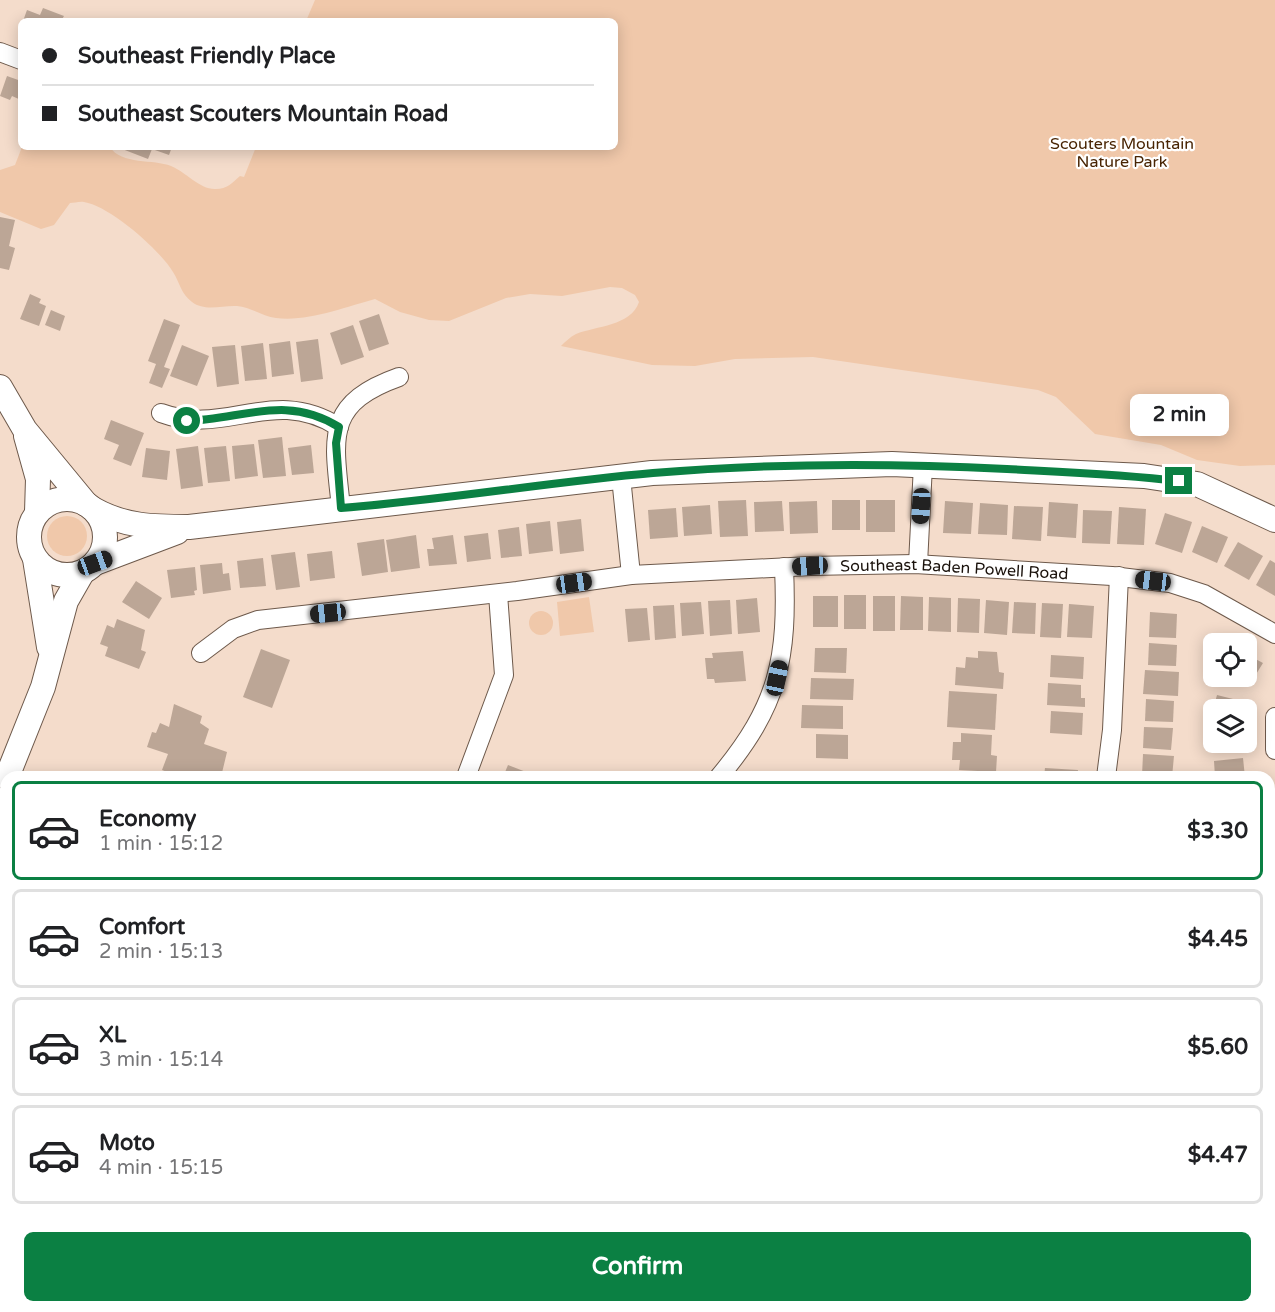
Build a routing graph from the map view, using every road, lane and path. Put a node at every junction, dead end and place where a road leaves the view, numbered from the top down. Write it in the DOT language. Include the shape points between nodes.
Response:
graph roads {
  1 [pos="0,52"];
  2 [pos="18,59"];
  3 [pos="399,378"];
  4 [pos="0,387"];
  5 [pos="161,413"];
  6 [pos="339,427"];
  7 [pos="25,430"];
  8 [pos="923,465"];
  9 [pos="621,477"];
  10 [pos="90,507"];
  11 [pos="341,508"];
  12 [pos="37,512"];
  13 [pos="1275,520"];
  14 [pos="189,527"];
  15 [pos="35,559"];
  16 [pos="918,564"];
  17 [pos="784,567"];
  18 [pos="88,568"];
  19 [pos="631,575"];
  20 [pos="1119,576"];
  21 [pos="498,594"];
  22 [pos="1275,634"];
  23 [pos="201,653"];
  24 [pos="50,655"];
  25 [pos="1275,717"];
  26 [pos="1275,750"];
  27 [pos="9,771"];
  28 [pos="468,771"];
  29 [pos="723,771"];
  30 [pos="1107,771"];
  1 -- 2 [label="street"];
  3 -- 6 [label="street" via="361,394 345,411"];
  4 -- 7 [label="street"];
  5 -- 6 [label="street" via="193,421 289,409 311,413"];
  6 -- 11 [label="street" via="336,443"];
  7 -- 10 [label="street"];
  7 -- 12 [label="street" via="38,479"];
  8 -- 9 [label="street" via="761,467"];
  8 -- 13 [label="street" via="1144,476 1197,484"];
  8 -- 16 [label="street"];
  9 -- 11 [label="street"];
  9 -- 19 [label="street"];
  10 -- 12 [label="street" via="61,499"];
  10 -- 14 [label="street" via="110,519 133,525"];
  10 -- 18 [label="street" via="105,532 104,546"];
  11 -- 14 [label="street"];
  12 -- 15 [label="street" via="28,532"];
  14 -- 18 [label="street"];
  15 -- 18 [label="street" via="56,574"];
  15 -- 24 [label="street"];
  16 -- 17 [label="street, Southeast Baden Powell Road"];
  16 -- 20 [label="street, Southeast Baden Powell Road"];
  17 -- 19 [label="street, Southeast Baden Powell Road"];
  17 -- 29 [label="street" via="784,647 774,691 760,722"];
  18 -- 24 [label="street" via="66,601"];
  19 -- 21 [label="street, Southeast Baden Powell Road"];
  20 -- 22 [label="street, Southeast Baden Powell Road" via="1185,586"];
  20 -- 30 [label="street"];
  21 -- 23 [label="street, Southeast Baden Powell Road" via="258,620 233,629"];
  21 -- 28 [label="street" via="504,675"];
  24 -- 27 [label="street" via="35,710"];
  25 -- 26 [label="street"];
}
